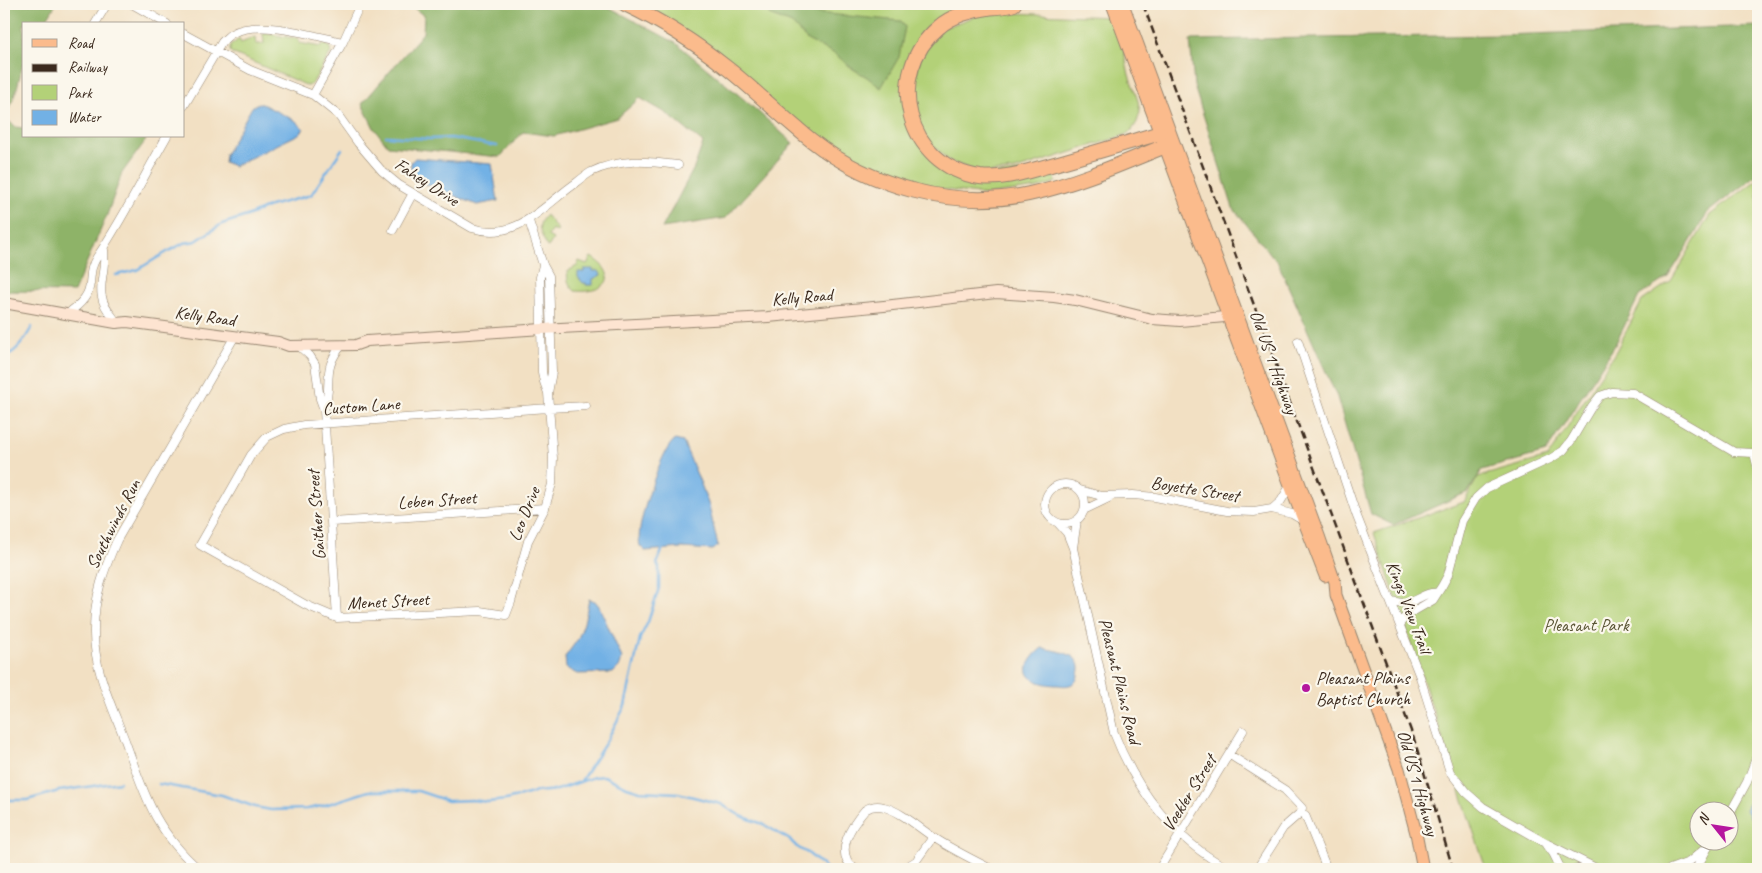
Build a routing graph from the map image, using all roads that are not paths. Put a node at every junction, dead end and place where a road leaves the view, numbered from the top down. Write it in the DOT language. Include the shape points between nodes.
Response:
graph roads {
  1 [pos="107,4"];
  2 [pos="132,4"];
  3 [pos="625,4"];
  4 [pos="1014,4"];
  5 [pos="1112,4"];
  6 [pos="1123,4"];
  7 [pos="357,11"];
  8 [pos="1123,19"];
  9 [pos="96,22"];
  10 [pos="164,22"];
  11 [pos="185,35"];
  12 [pos="343,42"];
  13 [pos="216,52"];
  14 [pos="313,96"];
  15 [pos="185,104"];
  16 [pos="1164,132"];
  17 [pos="165,138"];
  18 [pos="1169,145"];
  19 [pos="678,166"];
  20 [pos="413,193"];
  21 [pos="529,221"];
  22 [pos="392,230"];
  23 [pos="104,250"];
  24 [pos="4,303"];
  25 [pos="54,311"];
  26 [pos="71,311"];
  27 [pos="1233,316"];
  28 [pos="113,317"];
  29 [pos="127,322"];
  30 [pos="547,328"];
  31 [pos="234,336"];
  32 [pos="367,341"];
  33 [pos="1298,341"];
  34 [pos="278,342"];
  35 [pos="342,345"];
  36 [pos="299,346"];
  37 [pos="586,406"];
  38 [pos="549,408"];
  39 [pos="324,410"];
  40 [pos="324,424"];
  41 [pos="1758,469"];
  42 [pos="1290,486"];
  43 [pos="1080,490"];
  44 [pos="1114,497"];
  45 [pos="545,508"];
  46 [pos="1272,509"];
  47 [pos="1084,510"];
  48 [pos="1077,520"];
  49 [pos="1304,521"];
  50 [pos="332,522"];
  51 [pos="1058,523"];
  52 [pos="200,546"];
  53 [pos="1073,548"];
  54 [pos="1437,593"];
  55 [pos="1336,595"];
  56 [pos="1391,601"];
  57 [pos="506,615"];
  58 [pos="337,618"];
  59 [pos="1400,623"];
  60 [pos="1243,731"];
  61 [pos="1758,752"];
  62 [pos="1230,755"];
  63 [pos="1737,800"];
  64 [pos="1302,812"];
  65 [pos="1181,834"];
  66 [pos="933,837"];
  67 [pos="1544,842"];
  68 [pos="1702,850"];
  69 [pos="1706,850"];
  70 [pos="199,869"];
  71 [pos="855,869"];
  72 [pos="903,869"];
  73 [pos="991,869"];
  74 [pos="1159,869"];
  75 [pos="1228,869"];
  76 [pos="1257,869"];
  77 [pos="1327,869"];
  78 [pos="1423,869"];
  79 [pos="1561,869"];
  80 [pos="1577,869"];
  81 [pos="1597,869"];
  82 [pos="1670,869"];
  83 [pos="1696,869"];
  1 -- 9 [label="street"];
  2 -- 10 [label="street"];
  3 -- 18 [label="highway" via="700,48 832,155 882,181 914,192 971,199 1029,194"];
  4 -- 16 [label="highway" via="954,18 940,25 918,51 910,68 907,103 912,122 931,152 964,173 1000,177 1083,157"];
  5 -- 8 [label="main road"];
  6 -- 8 [label="main road"];
  7 -- 12 [label="street"];
  8 -- 16 [label="main road, Old US 1 Highway"];
  11 -- 13 [label="street, Fahey Drive"];
  12 -- 13 [label="street" via="263,26 232,33"];
  12 -- 14 [label="street"];
  13 -- 14 [label="street, Fahey Drive"];
  13 -- 15 [label="street"];
  14 -- 20 [label="street, Fahey Drive" via="338,115 382,171"];
  16 -- 18 [label="main road, Old US 1 Highway"];
  17 -- 23 [label="street"];
  18 -- 27 [label="main road, Old US 1 Highway"];
  19 -- 21 [label="street, Fahey Drive" via="643,160 618,163 590,172"];
  20 -- 21 [label="street, Fahey Drive" via="484,232 512,228"];
  20 -- 22 [label="street"];
  21 -- 30 [label="street, Leo Drive" via="549,276"];
  23 -- 26 [label="street" via="96,258 88,294"];
  23 -- 28 [label="street" via="100,295"];
  24 -- 25 [label="street, Kelly Road"];
  25 -- 26 [label="street, Kelly Road"];
  25 -- 29 [label="street, Kelly Road" via="116,323"];
  26 -- 28 [label="street, Kelly Road"];
  27 -- 30 [label="street, Kelly Road" via="1152,319 1054,296 996,293 768,317"];
  27 -- 42 [label="main road, Old US 1 Highway"];
  27 -- 55 [label="main road, Old US 1 Highway" via="1319,536 1335,582"];
  28 -- 29 [label="street, Kelly Road"];
  29 -- 31 [label="street, Kelly Road"];
  30 -- 32 [label="street, Kelly Road"];
  30 -- 38 [label="street, Leo Drive" via="552,372"];
  31 -- 34 [label="street, Kelly Road"];
  31 -- 70 [label="street, Southwinds Run" via="117,540 105,565 95,610 94,633 101,673 144,791 170,837"];
  32 -- 34 [label="street, Kelly Road" via="289,339"];
  32 -- 35 [label="street, Kelly Road"];
  33 -- 56 [label="street, Kings View Trail" via="1356,514"];
  34 -- 36 [label="street, Kelly Road"];
  35 -- 36 [label="street, Kelly Road"];
  35 -- 39 [label="street, Gaither Street" via="329,366 328,399"];
  36 -- 39 [label="street, Gaither Street" via="315,364"];
  37 -- 38 [label="street, Custom Lane"];
  38 -- 40 [label="street, Custom Lane"];
  38 -- 45 [label="street, Leo Drive" via="552,484"];
  39 -- 40 [label="street, Gaither Street"];
  40 -- 50 [label="street, Gaither Street"];
  40 -- 52 [label="street, Custom Lane" via="284,428 267,437 252,455"];
  41 -- 54 [label="street" via="1754,453 1734,452 1633,393 1612,392 1600,396 1563,451 1479,495 1462,521 1448,575"];
  42 -- 46 [label="street"];
  42 -- 49 [label="main road, Old US 1 Highway"];
  43 -- 44 [label="street, Boyette Street"];
  43 -- 47 [label="street" via="1085,502"];
  43 -- 51 [label="street, Boyette Street" via="1062,484 1047,495 1045,508"];
  44 -- 46 [label="street, Boyette Street" via="1133,494 1227,511"];
  44 -- 47 [label="street, Boyette Street"];
  45 -- 50 [label="street, Leben Street"];
  45 -- 57 [label="street, Leo Drive" via="528,541"];
  46 -- 49 [label="street, Boyette Street"];
  47 -- 48 [label="street"];
  48 -- 51 [label="street"];
  48 -- 53 [label="street, Pleasant Plains Road"];
  49 -- 55 [label="main road, Old US 1 Highway" via="1328,585"];
  50 -- 58 [label="street, Gaither Street"];
  51 -- 53 [label="street, Pleasant Plains Road"];
  52 -- 58 [label="street, Menet Street" via="306,606"];
  53 -- 65 [label="street, Pleasant Plains Road" via="1114,733 1141,788"];
  54 -- 56 [label="street" via="1431,592 1403,603"];
  54 -- 59 [label="street" via="1433,600 1407,615"];
  55 -- 78 [label="main road, Old US 1 Highway" via="1399,769"];
  56 -- 59 [label="street, Kings View Trail"];
  57 -- 58 [label="street, Menet Street" via="480,611"];
  59 -- 67 [label="street, Kings View Trail" via="1450,772 1483,807"];
  60 -- 62 [label="street, Voekler Street"];
  61 -- 63 [label="street"];
  62 -- 64 [label="street" via="1285,790"];
  62 -- 65 [label="street, Voekler Street"];
  64 -- 76 [label="street" via="1283,828"];
  64 -- 77 [label="street"];
  65 -- 74 [label="street, Voekler Street"];
  65 -- 75 [label="street, Pleasant Plains Road"];
  66 -- 71 [label="street" via="886,807 870,807 860,816 845,842 846,859"];
  66 -- 72 [label="street" via="916,861"];
  66 -- 73 [label="street"];
  67 -- 79 [label="street, Kings View Trail"];
  67 -- 81 [label="street, Kings View Trail"];
  68 -- 82 [label="street" via="1689,862"];
  69 -- 83 [label="street"];
  80 -- 81 [label="street, Kings View Trail"];
}
